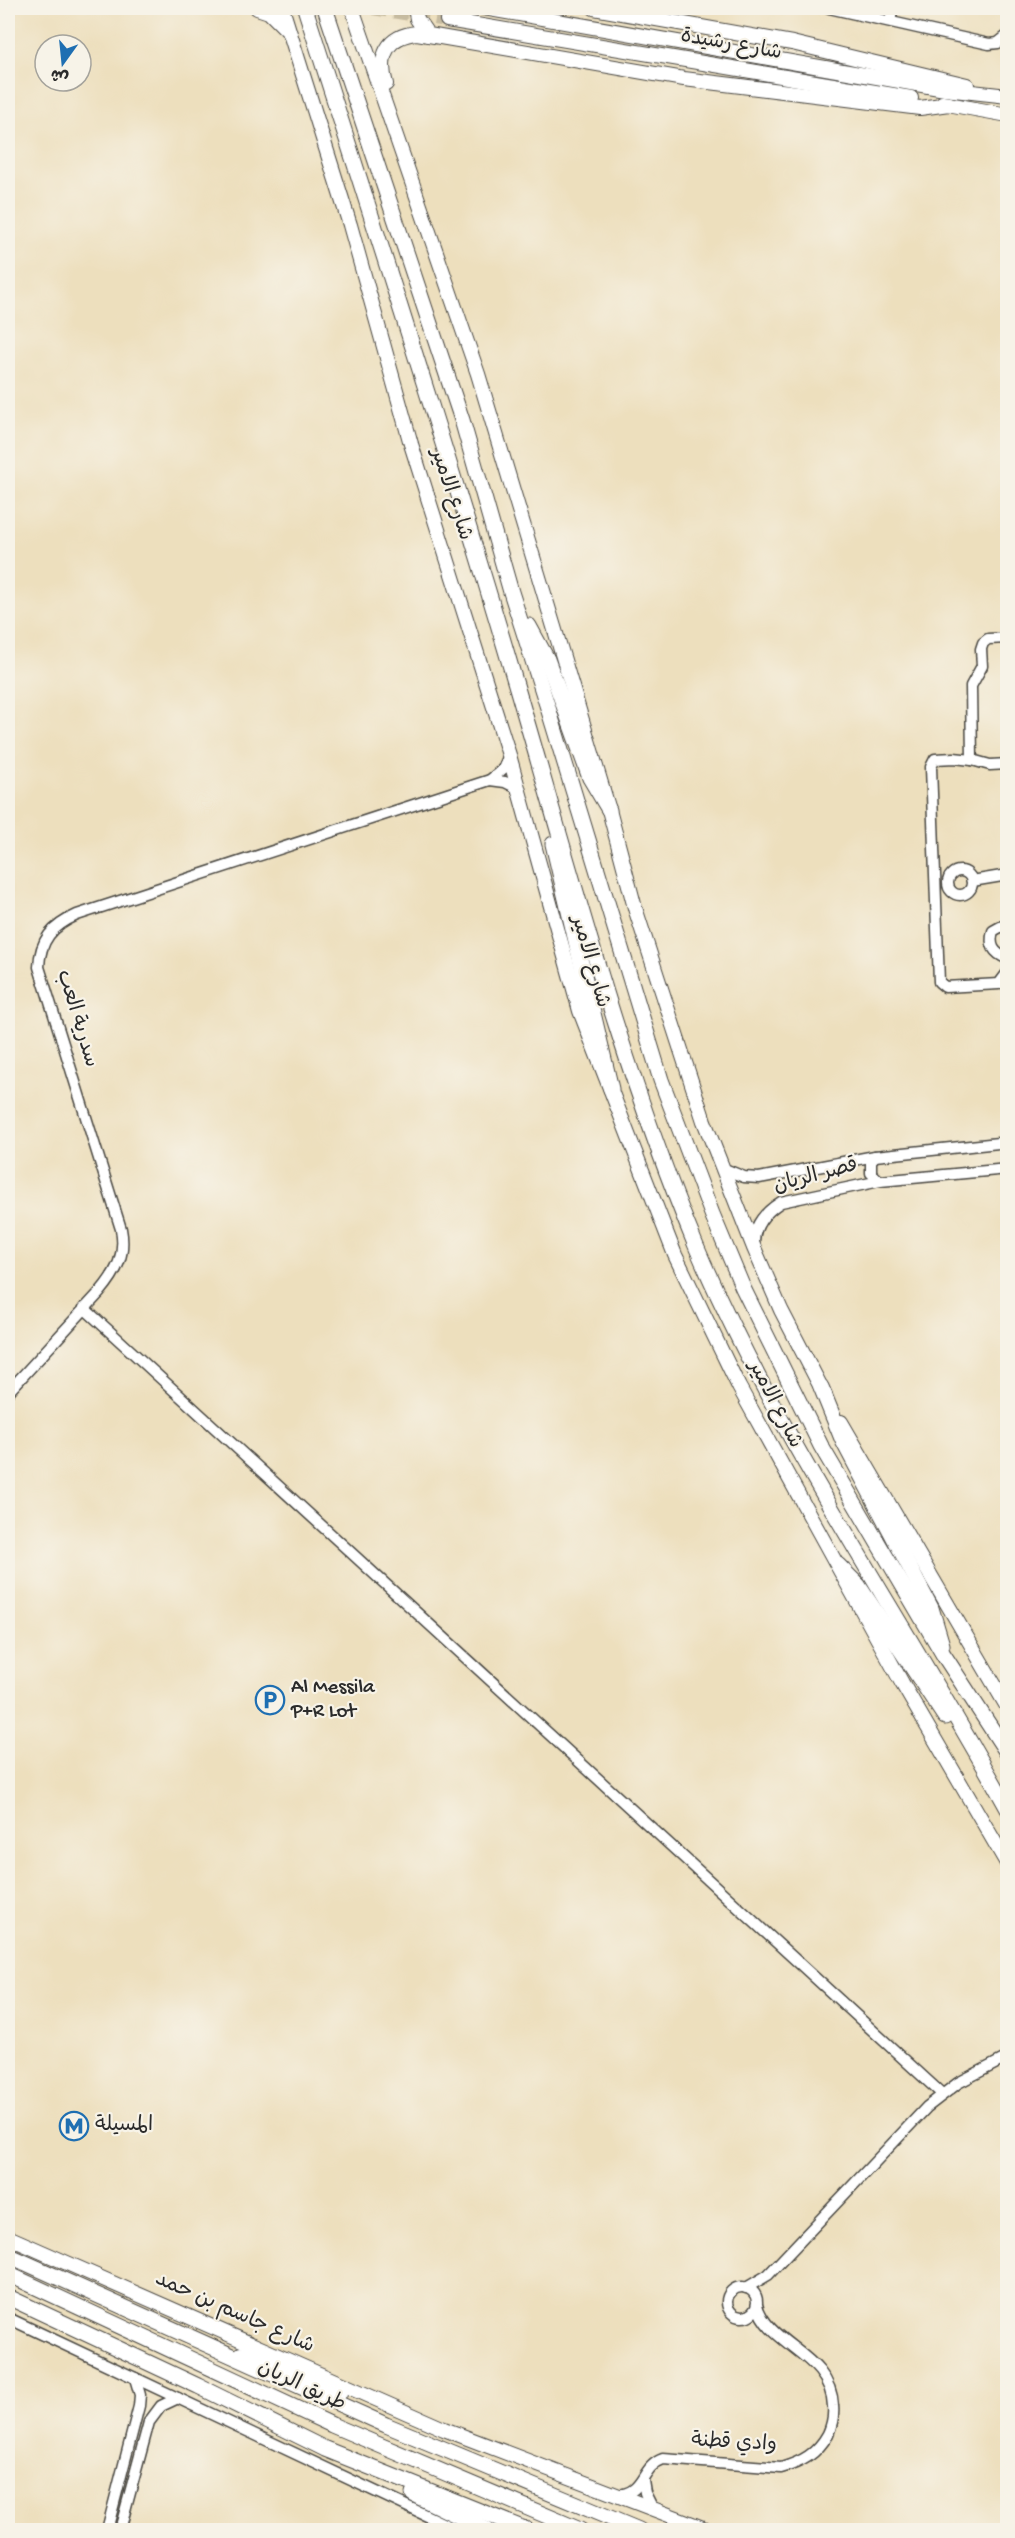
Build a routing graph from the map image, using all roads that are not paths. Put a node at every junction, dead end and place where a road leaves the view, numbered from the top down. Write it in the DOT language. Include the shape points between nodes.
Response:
graph roads {
  1 [pos="257,8"];
  2 [pos="282,8"];
  3 [pos="305,8"];
  4 [pos="325,8"];
  5 [pos="352,8"];
  6 [pos="415,8"];
  7 [pos="484,8"];
  8 [pos="594,8"];
  9 [pos="829,8"];
  10 [pos="893,8"];
  11 [pos="447,20"];
  12 [pos="890,21"];
  13 [pos="290,34"];
  14 [pos="428,35"];
  15 [pos="1008,35"];
  16 [pos="988,93"];
  17 [pos="1008,96"];
  18 [pos="949,104"];
  19 [pos="1008,116"];
  20 [pos="395,135"];
  21 [pos="511,592"];
  22 [pos="1008,638"];
  23 [pos="509,755"];
  24 [pos="972,760"];
  25 [pos="1008,764"];
  26 [pos="543,778"];
  27 [pos="490,780"];
  28 [pos="519,789"];
  29 [pos="609,810"];
  30 [pos="1008,875"];
  31 [pos="972,881"];
  32 [pos="1008,926"];
  33 [pos="1008,959"];
  34 [pos="1008,972"];
  35 [pos="611,1089"];
  36 [pos="1008,1142"];
  37 [pos="874,1156"];
  38 [pos="721,1167"];
  39 [pos="1008,1169"];
  40 [pos="880,1181"];
  41 [pos="754,1248"];
  42 [pos="84,1308"];
  43 [pos="821,1387"];
  44 [pos="8,1392"];
  45 [pos="838,1565"];
  46 [pos="942,1654"];
  47 [pos="1008,1708"];
  48 [pos="970,1740"];
  49 [pos="1008,1754"];
  50 [pos="1008,1809"];
  51 [pos="1008,1865"];
  52 [pos="1007,2058"];
  53 [pos="942,2094"];
  54 [pos="8,2237"];
  55 [pos="8,2255"];
  56 [pos="8,2274"];
  57 [pos="768,2275"];
  58 [pos="746,2288"];
  59 [pos="8,2297"];
  60 [pos="757,2302"];
  61 [pos="748,2316"];
  62 [pos="8,2318"];
  63 [pos="767,2324"];
  64 [pos="228,2353"];
  65 [pos="135,2378"];
  66 [pos="178,2398"];
  67 [pos="444,2429"];
  68 [pos="325,2449"];
  69 [pos="642,2481"];
  70 [pos="616,2495"];
  71 [pos="653,2509"];
  72 [pos="428,2517"];
  73 [pos="113,2530"];
  74 [pos="431,2530"];
  75 [pos="457,2530"];
  76 [pos="487,2530"];
  77 [pos="527,2530"];
  78 [pos="580,2530"];
  79 [pos="636,2530"];
  80 [pos="708,2530"];
  1 -- 13 [label="main road" via="269,12"];
  2 -- 13 [label="main road, شارع الامير"];
  3 -- 26 [label="highway, شارع الامير" via="480,562"];
  4 -- 21 [label="highway, شارع الامير" via="462,420"];
  5 -- 20 [label="main road"];
  6 -- 14 [label="main road"];
  7 -- 16 [label="main road, شارع رشيدة" via="934,87"];
  8 -- 16 [label="main road" via="829,51 952,80"];
  9 -- 12 [label="street"];
  10 -- 12 [label="street"];
  11 -- 18 [label="main road, شارع رشيدة"];
  12 -- 15 [label="street" via="989,44"];
  13 -- 23 [label="main road, شارع الامير" via="350,225 411,444"];
  14 -- 18 [label="main road" via="684,79 920,108"];
  14 -- 20 [label="main road" via="402,36 390,44 383,56 382,71"];
  16 -- 17 [label="main road, شارع رشيدة"];
  18 -- 19 [label="main road, شارع رشيدة"];
  20 -- 29 [label="main road" via="478,374"];
  21 -- 29 [label="highway" via="547,659 590,778"];
  21 -- 46 [label="highway, شارع الامير" via="661,1080 712,1214 743,1288 821,1446"];
  22 -- 24 [label="street" via="983,643 982,666 971,686"];
  23 -- 27 [label="street" via="503,769"];
  23 -- 28 [label="main road, شارع الامير"];
  24 -- 25 [label="street"];
  24 -- 34 [label="street" via="935,759 931,767 939,982 945,987 999,984"];
  26 -- 35 [label="highway" via="552,836"];
  26 -- 48 [label="highway, شارع الامير" via="654,1141 698,1249 743,1349 794,1444"];
  27 -- 28 [label="street"];
  27 -- 42 [label="street, سدرية العب" via="77,915 53,929 40,953 39,967 123,1242 117,1269"];
  28 -- 35 [label="main road, شارع الامير" via="580,1011"];
  29 -- 38 [label="main road" via="635,908"];
  30 -- 31 [label="street"];
  32 -- 33 [label="street" via="993,931 990,941 993,950"];
  35 -- 45 [label="main road, شارع الامير" via="675,1255 745,1397"];
  36 -- 37 [label="street, قصر الريان"];
  37 -- 38 [label="street, قصر الريان" via="759,1178 730,1173"];
  37 -- 40 [label="street, قصر الريان" via="871,1173"];
  38 -- 41 [label="main road"];
  39 -- 40 [label="street, قصر الريان"];
  40 -- 41 [label="street, قصر الريان" via="781,1202 759,1221 753,1233"];
  41 -- 43 [label="main road"];
  42 -- 44 [label="street, سدرية العب"];
  42 -- 53 [label="street"];
  43 -- 46 [label="highway" via="843,1441 936,1619"];
  43 -- 47 [label="main road"];
  45 -- 48 [label="highway" via="858,1585 945,1716"];
  45 -- 51 [label="main road, شارع الامير"];
  46 -- 49 [label="highway, شارع الامير"];
  48 -- 50 [label="highway, شارع الامير"];
  52 -- 53 [label="street"];
  53 -- 57 [label="street" via="907,2126"];
  54 -- 67 [label="main road, شارع جاسم بن حمد"];
  55 -- 64 [label="highway"];
  56 -- 78 [label="highway, طريق الريان" via="333,2425"];
  57 -- 58 [label="street"];
  57 -- 60 [label="street"];
  58 -- 60 [label="street"];
  58 -- 61 [label="street" via="732,2292 727,2302 735,2315"];
  59 -- 68 [label="highway, طريق الريان"];
  60 -- 61 [label="street" via="756,2310"];
  60 -- 63 [label="street, وادي قطنة"];
  61 -- 63 [label="street, وادي قطنة"];
  62 -- 65 [label="street"];
  63 -- 69 [label="street, وادي قطنة" via="822,2373 828,2383 834,2414 822,2444 804,2460 781,2468 663,2459 651,2465"];
  64 -- 67 [label="main road" via="254,2358 405,2419"];
  64 -- 79 [label="highway" via="386,2425"];
  65 -- 66 [label="street"];
  65 -- 73 [label="street" via="139,2406"];
  66 -- 72 [label="street"];
  66 -- 73 [label="street" via="161,2406 149,2422"];
  67 -- 70 [label="main road"];
  68 -- 76 [label="highway"];
  68 -- 77 [label="highway, طريق الريان"];
  69 -- 70 [label="street, وادي قطنة" via="628,2493"];
  69 -- 71 [label="street"];
  70 -- 71 [label="main road"];
  71 -- 80 [label="main road"];
  72 -- 74 [label="street"];
  72 -- 75 [label="street"];
}
